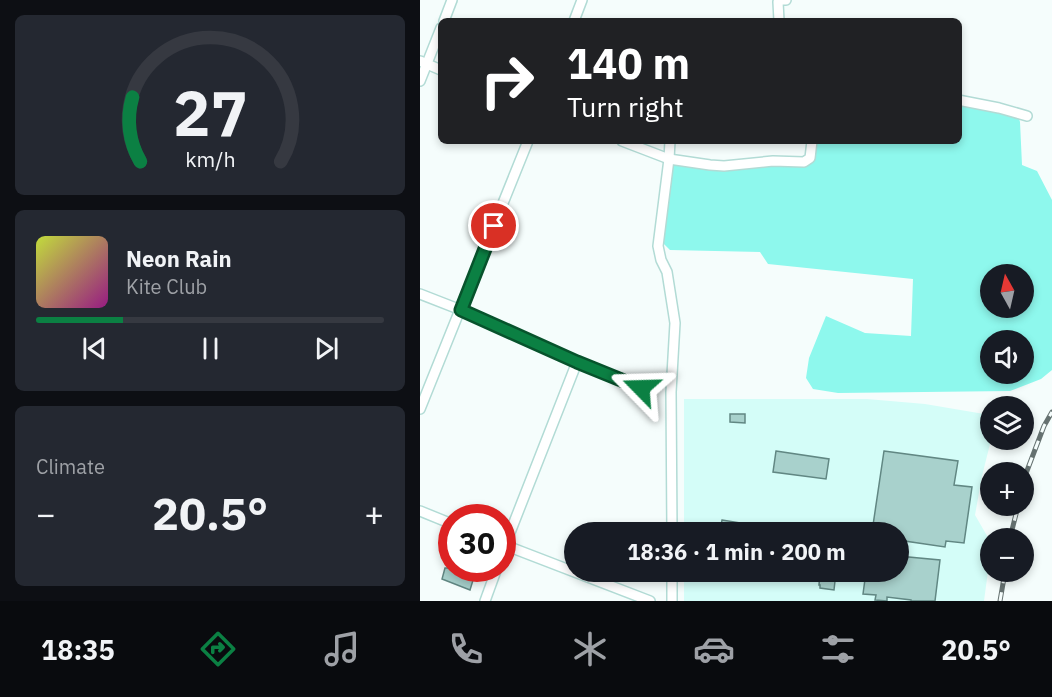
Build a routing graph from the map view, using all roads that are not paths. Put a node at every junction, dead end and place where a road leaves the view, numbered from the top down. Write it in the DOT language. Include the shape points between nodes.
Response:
graph roads {
  1 [pos="452,0"];
  2 [pos="582,0"];
  3 [pos="786,0"];
  4 [pos="445,18"];
  5 [pos="575,18"];
  6 [pos="779,18"];
  7 [pos="438,34"];
  8 [pos="424,63"];
  9 [pos="438,69"];
  10 [pos="420,81"];
  11 [pos="962,101"];
  12 [pos="1028,116"];
  13 [pos="527,144"];
  14 [pos="630,144"];
  15 [pos="670,144"];
  16 [pos="812,144"];
  17 [pos="669,159"];
  18 [pos="420,294"];
  19 [pos="461,310"];
  20 [pos="577,362"];
  21 [pos="641,388"];
  22 [pos="420,409"];
  23 [pos="420,511"];
  24 [pos="516,515"];
  25 [pos="438,518"];
  26 [pos="672,522"];
  27 [pos="516,553"];
  28 [pos="492,582"];
  29 [pos="672,582"];
  30 [pos="485,601"];
  31 [pos="650,601"];
  32 [pos="672,601"];
  1 -- 4 [label="street"];
  2 -- 5 [label="street"];
  3 -- 6 [label="street" via="778,2"];
  7 -- 8 [label="street"];
  8 -- 9 [label="street"];
  8 -- 10 [label="street"];
  11 -- 12 [label="street"];
  13 -- 19 [label="street"];
  14 -- 17 [label="street"];
  15 -- 17 [label="street"];
  16 -- 17 [label="street" via="810,158 804,162 724,166"];
  17 -- 26 [label="street" via="658,246 667,272 675,322"];
  18 -- 19 [label="street"];
  19 -- 20 [label="street"];
  19 -- 22 [label="street"];
  20 -- 21 [label="street"];
  20 -- 24 [label="street"];
  23 -- 25 [label="street"];
  27 -- 31 [label="street"];
  28 -- 30 [label="street"];
  29 -- 32 [label="street"];
}
